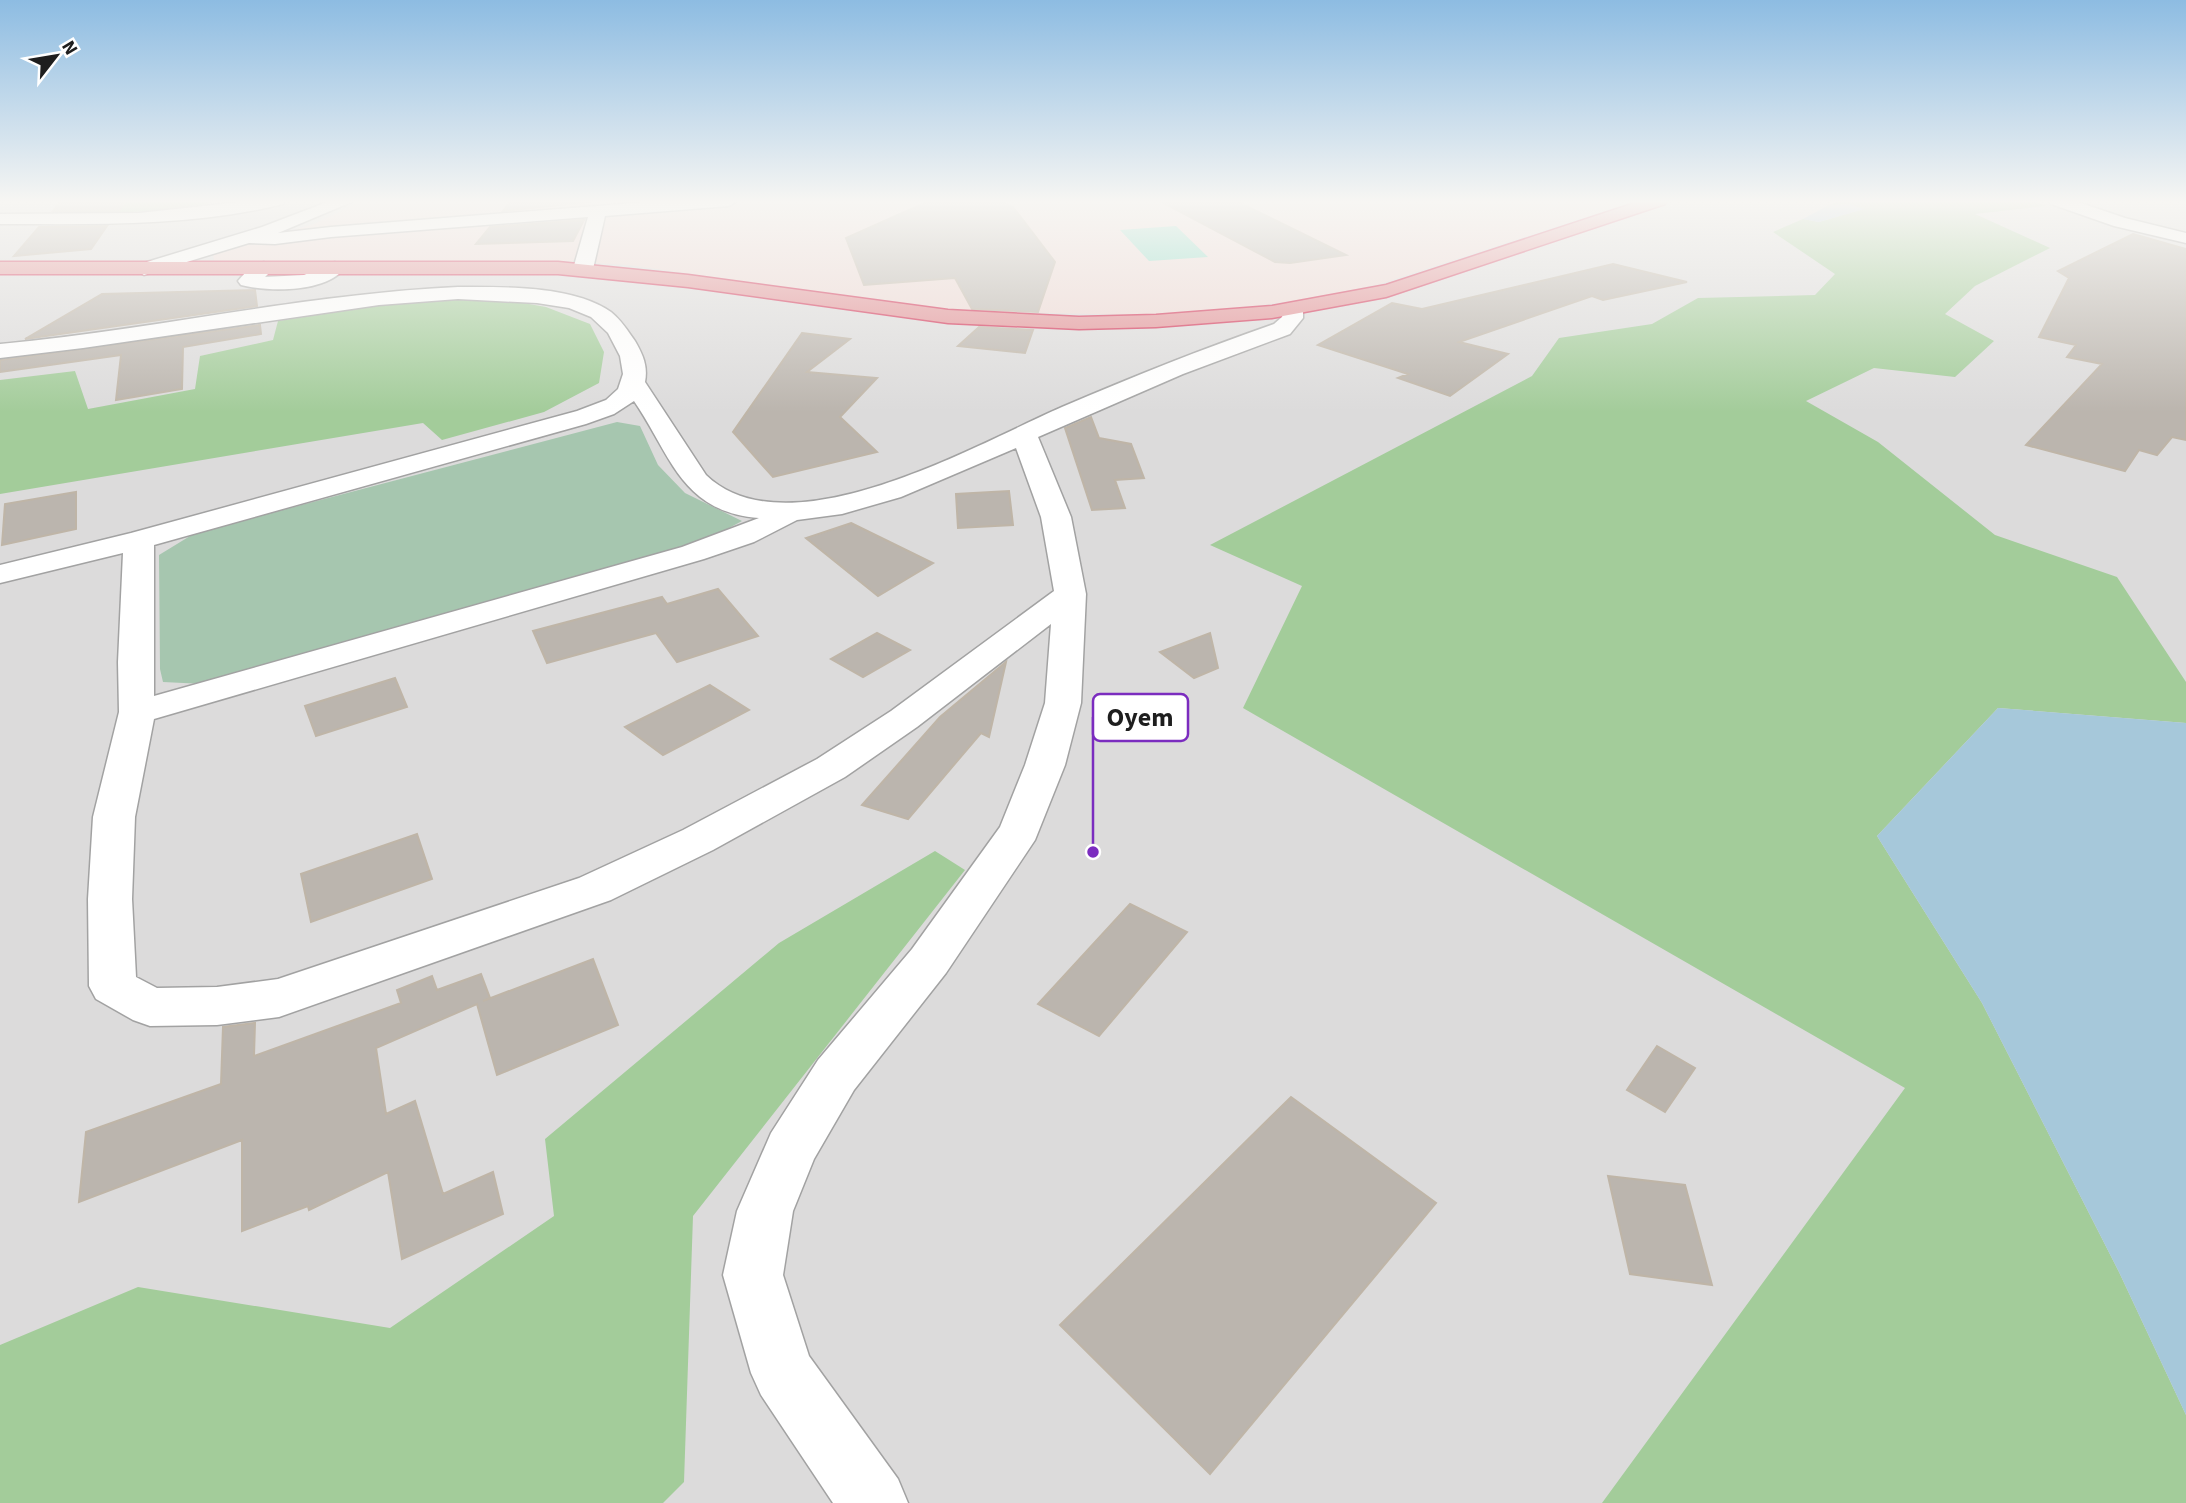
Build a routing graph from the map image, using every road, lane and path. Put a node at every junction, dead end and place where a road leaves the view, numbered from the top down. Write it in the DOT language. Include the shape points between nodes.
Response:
graph roads {
  1 [pos="523,271"];
  2 [pos="602,271"];
  3 [pos="1448,271"];
  4 [pos="610,272"];
  5 [pos="1388,291"];
  6 [pos="489,292"];
  7 [pos="556,299"];
  8 [pos="1293,308"];
  9 [pos="1268,312"];
  10 [pos="1205,318"];
  11 [pos="1269,333"];
  12 [pos="0,351"];
  13 [pos="634,383"];
  14 [pos="1023,433"];
  15 [pos="791,511"];
  16 [pos="139,540"];
  17 [pos="0,574"];
  18 [pos="1070,594"];
  19 [pos="137,712"];
  20 [pos="874,1503"];
  1 -- 6 [label="street"];
  2 -- 4 [label="highway"];
  3 -- 5 [label="highway"];
  4 -- 7 [label="street"];
  4 -- 10 [label="highway" via="991,319 1078,323"];
  5 -- 8 [label="highway"];
  5 -- 11 [label="highway"];
  6 -- 7 [label="street"];
  6 -- 12 [label="street" via="389,298"];
  7 -- 13 [label="street" via="596,312 613,324 629,349"];
  8 -- 9 [label="highway"];
  8 -- 11 [label="street" via="1292,318"];
  9 -- 10 [label="highway"];
  9 -- 11 [label="street"];
  10 -- 11 [label="highway"];
  11 -- 14 [label="street"];
  13 -- 15 [label="street" via="687,471 708,491 755,509"];
  13 -- 16 [label="street" via="617,403 577,419"];
  14 -- 15 [label="street" via="934,476 879,496"];
  14 -- 18 [label="street" via="1056,517"];
  15 -- 19 [label="street" via="737,539 693,553"];
  16 -- 17 [label="street"];
  16 -- 19 [label="street"];
  18 -- 19 [label="street" via="831,768 698,840 556,903 279,998 217,1006 150,1007 113,986 110,899 114,817"];
  18 -- 20 [label="street" via="1063,703 1020,831 929,961 836,1075 790,1150 765,1212 753,1275 783,1373"];
}
